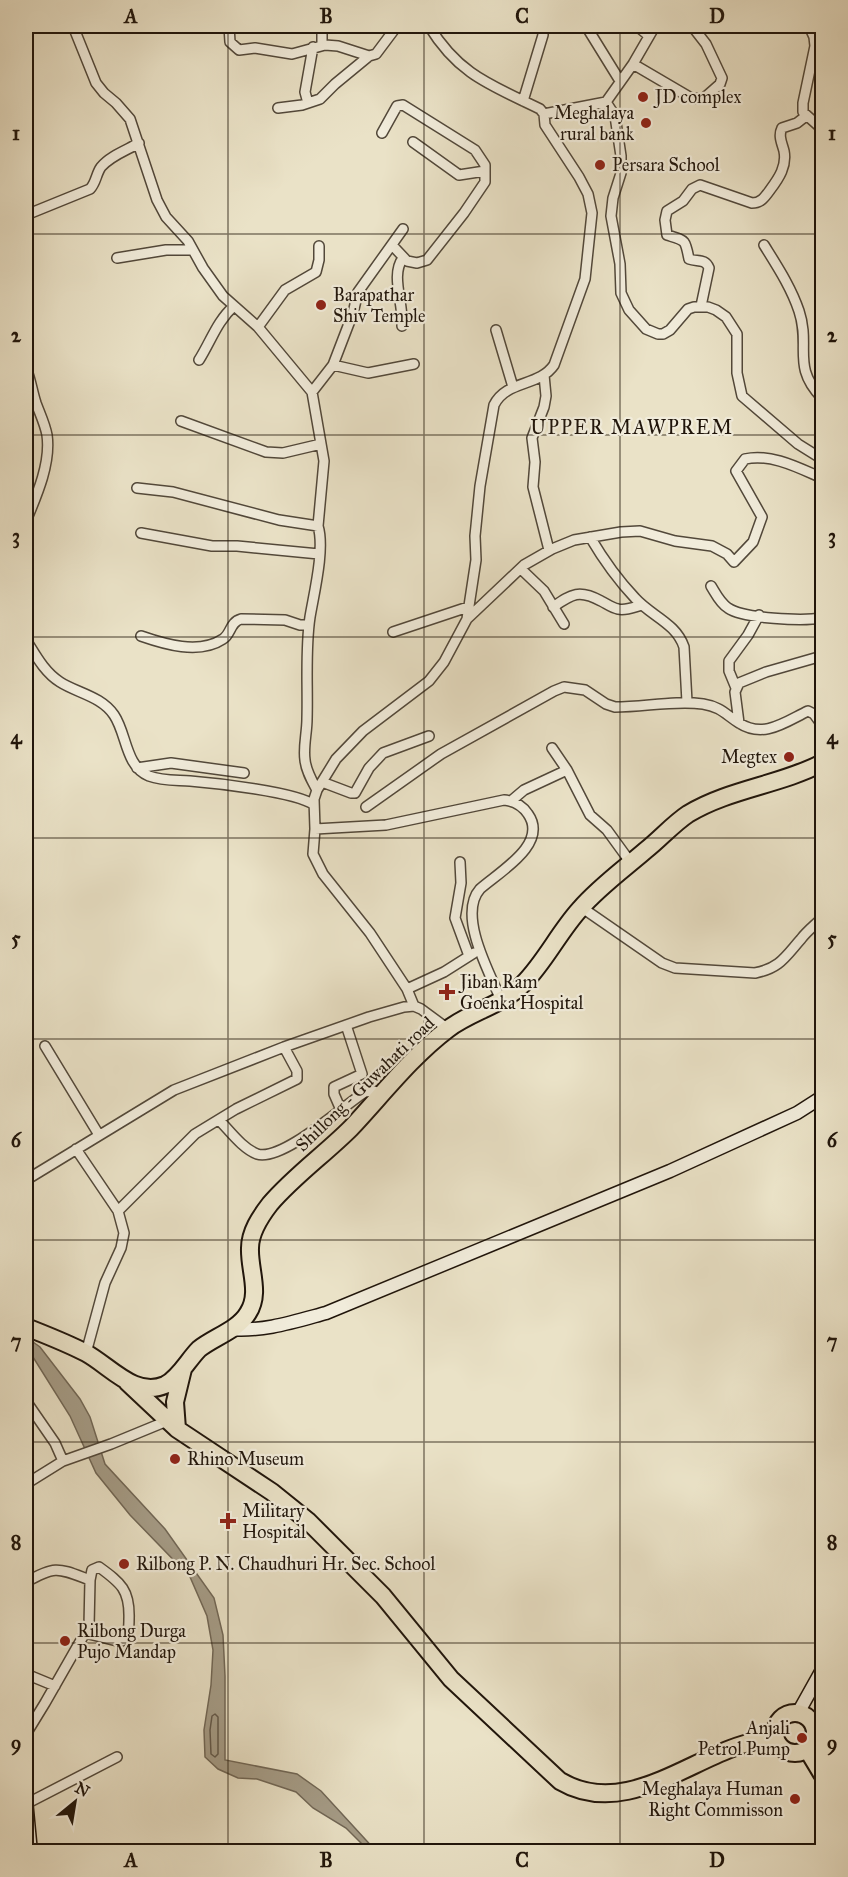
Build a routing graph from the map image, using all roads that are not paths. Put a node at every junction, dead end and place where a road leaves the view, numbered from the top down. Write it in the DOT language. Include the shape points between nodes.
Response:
graph roads {
  1 [pos="73,26"];
  2 [pos="229,26"];
  3 [pos="322,26"];
  4 [pos="397,26"];
  5 [pos="429,26"];
  6 [pos="542,26"];
  7 [pos="586,26"];
  8 [pos="637,26"];
  9 [pos="655,26"];
  10 [pos="692,26"];
  11 [pos="808,26"];
  12 [pos="649,36"];
  13 [pos="317,46"];
  14 [pos="369,56"];
  15 [pos="633,63"];
  16 [pos="620,81"];
  17 [pos="523,101"];
  18 [pos="606,102"];
  19 [pos="308,104"];
  20 [pos="278,108"];
  21 [pos="544,114"];
  22 [pos="806,116"];
  23 [pos="822,128"];
  24 [pos="382,133"];
  25 [pos="413,142"];
  26 [pos="140,143"];
  27 [pos="485,171"];
  28 [pos="26,215"];
  29 [pos="403,229"];
  30 [pos="393,245"];
  31 [pos="764,245"];
  32 [pos="319,246"];
  33 [pos="193,250"];
  34 [pos="117,258"];
  35 [pos="403,258"];
  36 [pos="234,306"];
  37 [pos="701,306"];
  38 [pos="402,326"];
  39 [pos="258,327"];
  40 [pos="496,330"];
  41 [pos="198,360"];
  42 [pos="414,364"];
  43 [pos="333,365"];
  44 [pos="26,368"];
  45 [pos="544,375"];
  46 [pos="513,387"];
  47 [pos="312,392"];
  48 [pos="822,398"];
  49 [pos="181,421"];
  50 [pos="321,444"];
  51 [pos="822,459"];
  52 [pos="822,478"];
  53 [pos="137,488"];
  54 [pos="26,520"];
  55 [pos="318,526"];
  56 [pos="141,533"];
  57 [pos="590,537"];
  58 [pos="549,550"];
  59 [pos="319,554"];
  60 [pos="521,569"];
  61 [pos="711,585"];
  62 [pos="642,605"];
  63 [pos="468,607"];
  64 [pos="553,607"];
  65 [pos="759,615"];
  66 [pos="822,618"];
  67 [pos="467,619"];
  68 [pos="564,624"];
  69 [pos="309,625"];
  70 [pos="393,632"];
  71 [pos="141,636"];
  72 [pos="26,640"];
  73 [pos="822,656"];
  74 [pos="736,688"];
  75 [pos="687,702"];
  76 [pos="739,723"];
  77 [pos="822,726"];
  78 [pos="429,736"];
  79 [pos="552,748"];
  80 [pos="822,763"];
  81 [pos="137,768"];
  82 [pos="567,770"];
  83 [pos="244,773"];
  84 [pos="319,786"];
  85 [pos="511,801"];
  86 [pos="314,805"];
  87 [pos="366,807"];
  88 [pos="315,829"];
  89 [pos="460,862"];
  90 [pos="631,863"];
  91 [pos="581,907"];
  92 [pos="822,918"];
  93 [pos="481,949"];
  94 [pos="469,956"];
  95 [pos="407,989"];
  96 [pos="502,1002"];
  97 [pos="414,1006"];
  98 [pos="346,1025"];
  99 [pos="448,1029"];
  100 [pos="45,1046"];
  101 [pos="284,1047"];
  102 [pos="382,1094"];
  103 [pos="822,1097"];
  104 [pos="341,1110"];
  105 [pos="219,1120"];
  106 [pos="99,1135"];
  107 [pos="76,1149"];
  108 [pos="26,1180"];
  109 [pos="118,1211"];
  110 [pos="26,1327"];
  111 [pos="229,1329"];
  112 [pos="86,1353"];
  113 [pos="184,1366"];
  114 [pos="126,1381"];
  115 [pos="26,1401"];
  116 [pos="172,1425"];
  117 [pos="67,1460"];
  118 [pos="26,1484"];
  119 [pos="90,1580"];
  120 [pos="26,1582"];
  121 [pos="85,1633"];
  122 [pos="822,1670"];
  123 [pos="26,1674"];
  124 [pos="55,1686"];
  125 [pos="798,1713"];
  126 [pos="26,1734"];
  127 [pos="775,1736"];
  128 [pos="807,1749"];
  129 [pos="117,1757"];
  130 [pos="822,1774"];
  131 [pos="26,1802"];
  132 [pos="31,1851"];
  1 -- 26 [label="street" via="96,83 130,119"];
  2 -- 13 [label="street" via="230,42 239,50 255,48 292,54"];
  3 -- 13 [label="street"];
  4 -- 14 [label="street" via="375,54"];
  5 -- 17 [label="street" via="463,68"];
  6 -- 17 [label="street" via="543,35"];
  7 -- 16 [label="street"];
  8 -- 12 [label="street"];
  9 -- 12 [label="street"];
  10 -- 15 [label="street" via="706,44 722,78 703,99 691,98"];
  11 -- 22 [label="street" via="815,46 803,103"];
  12 -- 15 [label="street"];
  13 -- 14 [label="street" via="338,46"];
  13 -- 19 [label="street" via="305,92"];
  14 -- 19 [label="street" via="322,97"];
  15 -- 16 [label="street"];
  16 -- 18 [label="street"];
  17 -- 21 [label="street"];
  18 -- 21 [label="street"];
  18 -- 37 [label="street" via="615,116 621,156 611,216 624,301 646,329 658,334 670,330 688,309"];
  19 -- 20 [label="street"];
  21 -- 45 [label="street" via="544,125 579,177 592,213 581,294 554,365"];
  22 -- 23 [label="street"];
  22 -- 37 [label="street" via="782,128 783,169 760,201 752,203 700,185 667,211 667,234 683,240 689,259 704,261 709,268"];
  24 -- 27 [label="street" via="397,106 403,105 475,150"];
  25 -- 27 [label="street" via="459,176"];
  26 -- 28 [label="street" via="108,160 90,189"];
  26 -- 33 [label="street" via="157,200"];
  27 -- 35 [label="street" via="484,186 427,260 413,263"];
  29 -- 30 [label="street"];
  30 -- 35 [label="street"];
  30 -- 43 [label="street" via="358,292"];
  31 -- 48 [label="street" via="799,311 806,375"];
  32 -- 39 [label="street" via="315,272 285,290"];
  33 -- 34 [label="street"];
  33 -- 36 [label="street" via="214,284"];
  35 -- 38 [label="street" via="396,273"];
  36 -- 39 [label="street"];
  36 -- 41 [label="street" via="218,322"];
  37 -- 51 [label="street" via="716,310 735,329 738,382 746,400"];
  39 -- 47 [label="street"];
  40 -- 46 [label="street"];
  42 -- 43 [label="street" via="368,373"];
  43 -- 47 [label="street"];
  44 -- 54 [label="street" via="44,424 47,449"];
  45 -- 46 [label="street"];
  45 -- 58 [label="street" via="546,396 532,438 533,487"];
  46 -- 63 [label="street" via="501,394 491,414"];
  47 -- 50 [label="street"];
  49 -- 50 [label="street" via="266,452 283,453"];
  50 -- 55 [label="street" via="324,461"];
  52 -- 57 [label="street" via="781,461 745,459 736,471 762,517 753,542 735,562 712,546 682,543 640,531"];
  53 -- 55 [label="street" via="173,492 279,520"];
  55 -- 59 [label="street"];
  56 -- 59 [label="street" via="212,546"];
  57 -- 58 [label="street"];
  57 -- 62 [label="street" via="607,565"];
  58 -- 60 [label="street"];
  59 -- 69 [label="street"];
  60 -- 64 [label="street" via="537,582"];
  60 -- 67 [label="street"];
  61 -- 65 [label="street" via="727,607"];
  62 -- 64 [label="street" via="616,609 581,593"];
  62 -- 75 [label="street" via="669,624 681,639"];
  63 -- 67 [label="street"];
  63 -- 70 [label="street"];
  64 -- 68 [label="street"];
  65 -- 66 [label="street" via="799,620"];
  65 -- 74 [label="street" via="729,661"];
  67 -- 84 [label="street" via="436,673 346,747"];
  69 -- 71 [label="street" via="285,620 237,620 225,638 194,647 162,644"];
  69 -- 84 [label="street" via="304,753 308,772"];
  72 -- 81 [label="street" via="57,680 91,697 113,714"];
  73 -- 74 [label="street" via="754,676 741,681"];
  74 -- 76 [label="street"];
  75 -- 76 [label="street" via="717,707"];
  75 -- 87 [label="street" via="615,708 585,690 564,687 441,754"];
  76 -- 77 [label="street" via="765,730 808,711"];
  78 -- 84 [label="street" via="383,753 355,793"];
  79 -- 82 [label="street"];
  80 -- 90 [label="highway, Shillong - Guwahati road" via="686,815"];
  81 -- 83 [label="street" via="171,763"];
  81 -- 86 [label="street" via="159,778 295,797"];
  82 -- 85 [label="street" via="524,789"];
  82 -- 90 [label="street" via="590,815 607,830"];
  84 -- 86 [label="street"];
  85 -- 88 [label="street" via="386,825"];
  85 -- 93 [label="street" via="528,814 532,837 524,851 475,894 471,914"];
  86 -- 88 [label="street"];
  88 -- 95 [label="street" via="313,854 322,874 370,933"];
  89 -- 94 [label="street" via="455,918"];
  90 -- 91 [label="highway, Shillong - Guwahati road"];
  91 -- 92 [label="street" via="675,968 755,973 776,966"];
  91 -- 96 [label="highway, Shillong - Guwahati road" via="526,982"];
  93 -- 94 [label="street"];
  93 -- 96 [label="street"];
  94 -- 95 [label="street"];
  95 -- 97 [label="street"];
  96 -- 99 [label="highway, Shillong - Guwahati road"];
  97 -- 98 [label="street"];
  97 -- 99 [label="street"];
  98 -- 101 [label="street"];
  98 -- 104 [label="street" via="362,1074 334,1087"];
  99 -- 102 [label="highway, Shillong - Guwahati road"];
  100 -- 106 [label="street"];
  101 -- 105 [label="street" via="297,1071 297,1079"];
  101 -- 106 [label="street" via="174,1090"];
  102 -- 104 [label="street" via="365,1092"];
  102 -- 111 [label="highway, Shillong - Guwahati road" via="283,1190 259,1220 249,1250 254,1282 252,1305 242,1321"];
  103 -- 111 [label="street" via="797,1113 670,1171 326,1312 270,1328"];
  104 -- 105 [label="street" via="288,1146 266,1155 252,1151"];
  105 -- 109 [label="street" via="195,1134"];
  106 -- 107 [label="street"];
  107 -- 108 [label="street"];
  107 -- 109 [label="street"];
  109 -- 112 [label="street" via="124,1240 108,1277"];
  110 -- 112 [label="highway"];
  111 -- 113 [label="highway, Shillong - Guwahati road"];
  112 -- 114 [label="highway"];
  113 -- 114 [label="highway, Shillong - Guwahati road" via="171,1381 159,1387 147,1388"];
  113 -- 116 [label="highway"];
  114 -- 116 [label="highway"];
  115 -- 117 [label="street"];
  116 -- 117 [label="street"];
  116 -- 127 [label="highway" via="308,1521 383,1596 457,1685 547,1771 571,1788 596,1793 632,1791 730,1749"];
  117 -- 118 [label="street"];
  119 -- 120 [label="street" via="56,1569"];
  119 -- 121 [label="street"];
  119 -- 121 [label="street" via="92,1570 99,1567 126,1592 129,1627 122,1641"];
  121 -- 124 [label="street"];
  122 -- 125 [label="street"];
  123 -- 124 [label="street"];
  124 -- 126 [label="street"];
  125 -- 127 [label="highway" via="781,1719"];
  125 -- 128 [label="highway" via="809,1718 814,1728 814,1740"];
  127 -- 128 [label="highway" via="790,1753"];
  128 -- 130 [label="highway"];
  129 -- 131 [label="street"];
  131 -- 132 [label="street"];
}
